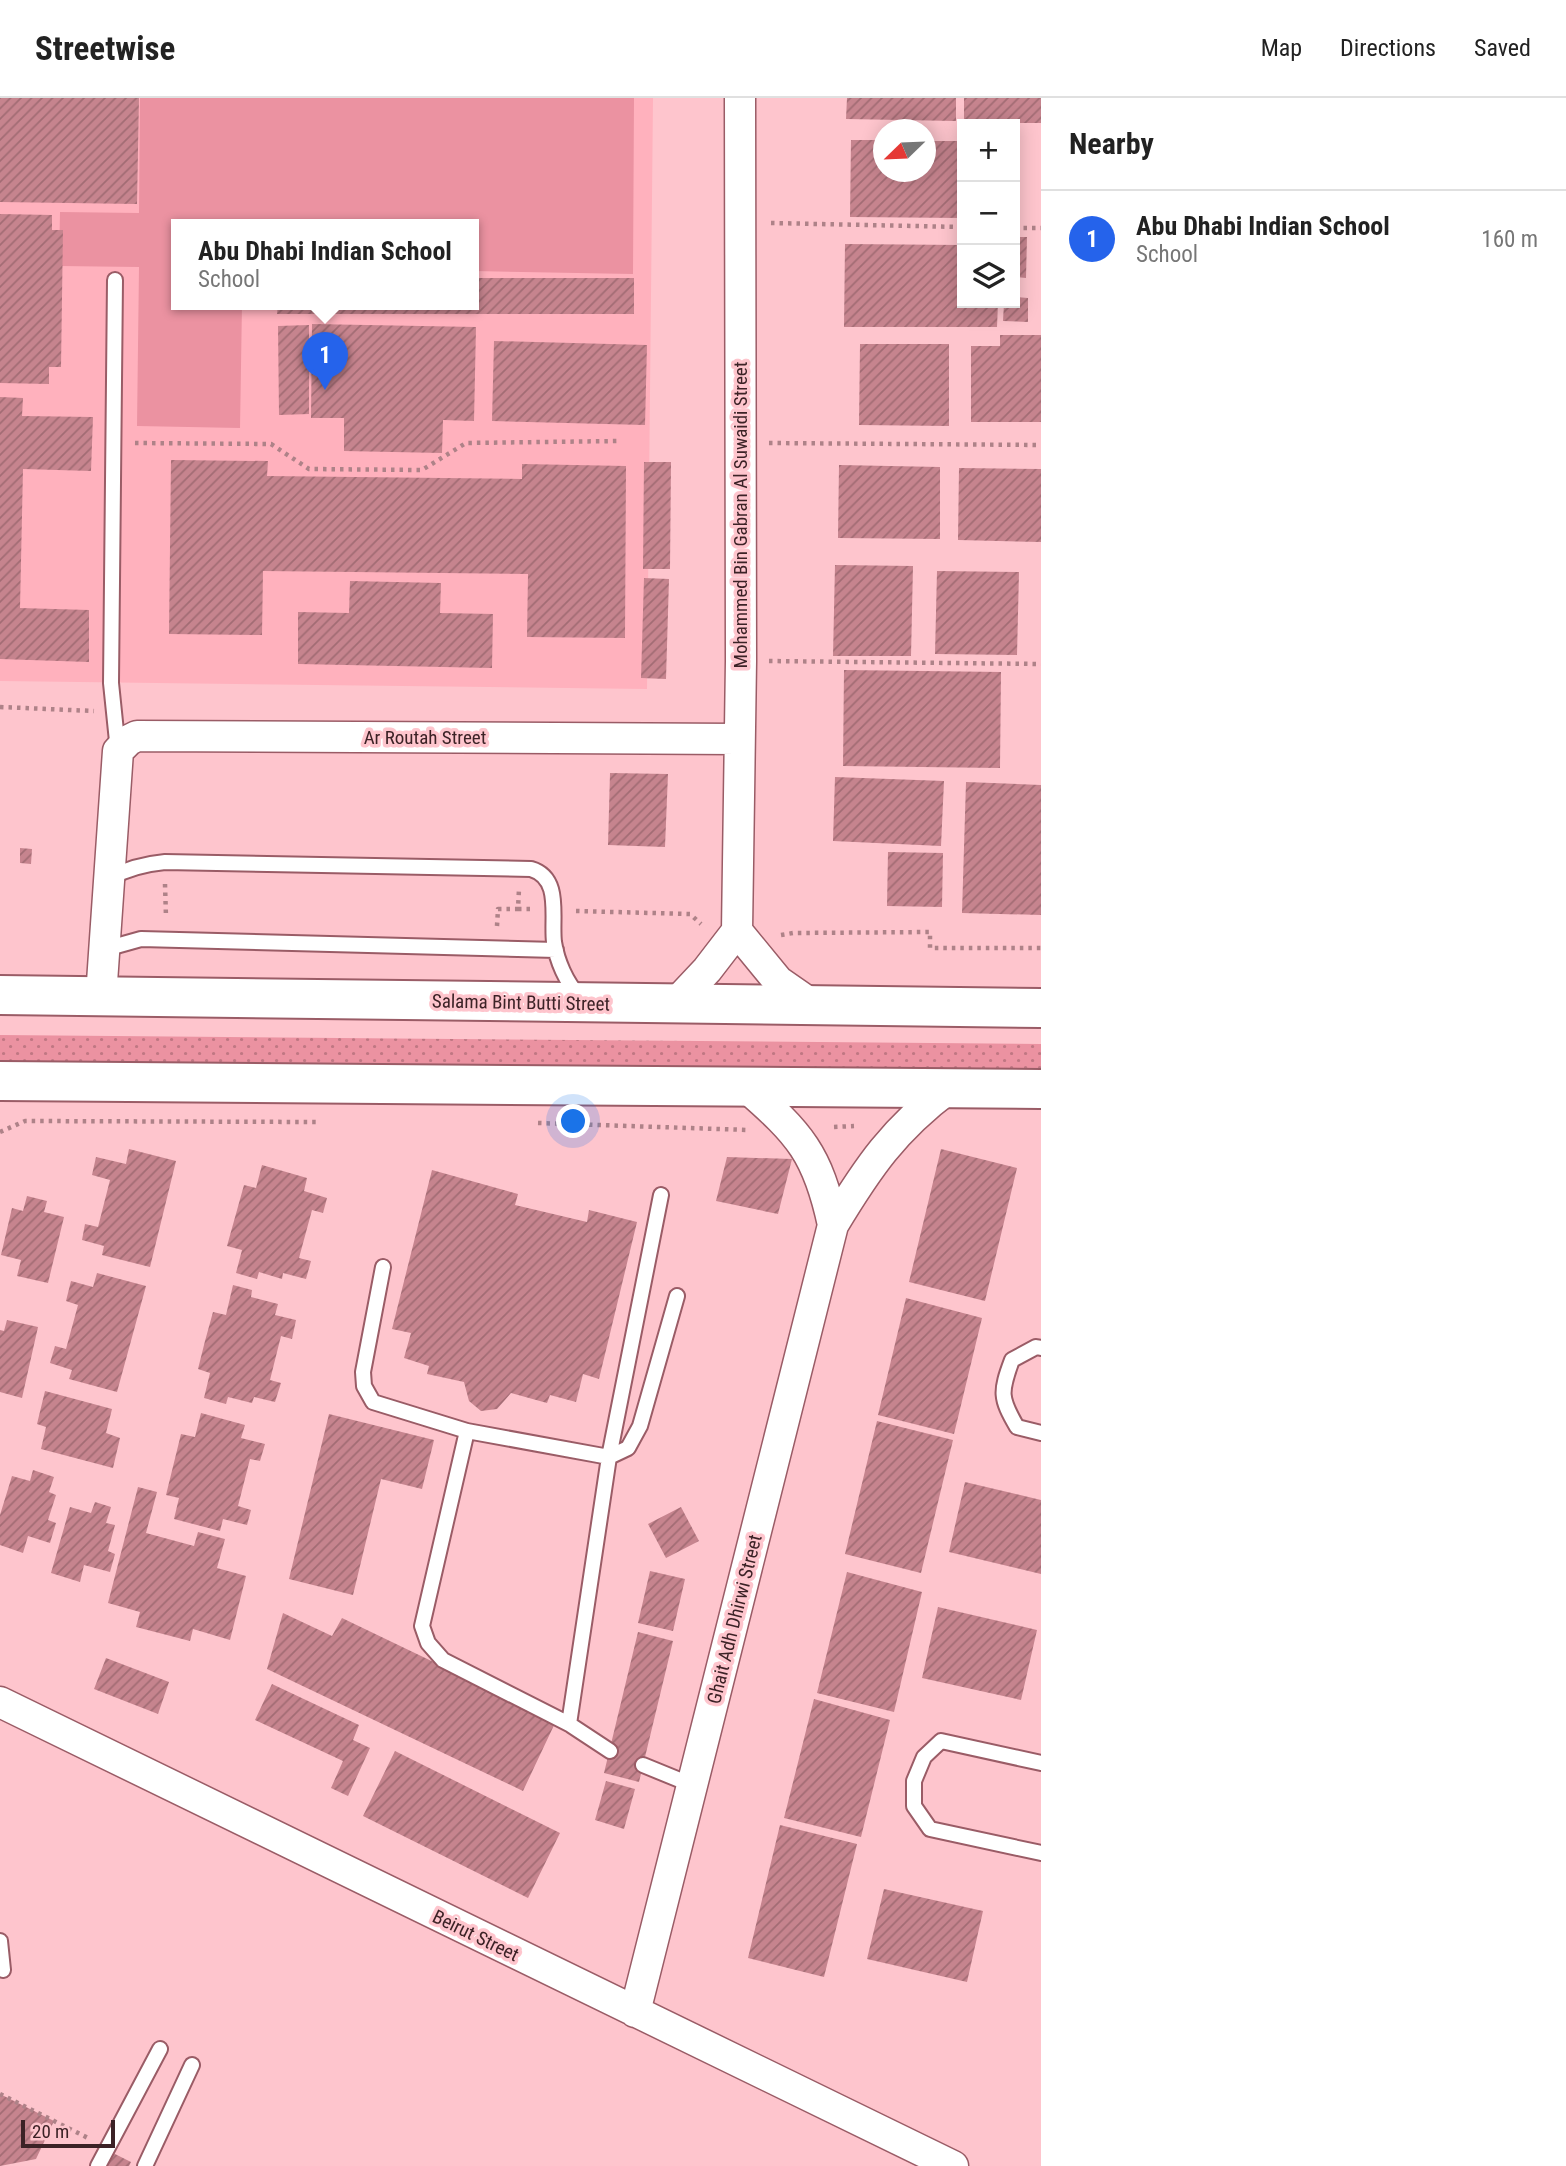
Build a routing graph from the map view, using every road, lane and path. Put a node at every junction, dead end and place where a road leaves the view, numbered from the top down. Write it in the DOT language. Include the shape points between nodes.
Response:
graph roads {
  1 [pos="740,98"];
  2 [pos="740,223"];
  3 [pos="957,227"];
  4 [pos="1020,228"];
  5 [pos="1041,229"];
  6 [pos="115,280"];
  7 [pos="619,441"];
  8 [pos="739,442"];
  9 [pos="113,443"];
  10 [pos="1041,444"];
  11 [pos="740,661"];
  12 [pos="1041,664"];
  13 [pos="0,707"];
  14 [pos="113,712"];
  15 [pos="738,739"];
  16 [pos="118,751"];
  17 [pos="165,862"];
  18 [pos="520,869"];
  19 [pos="109,879"];
  20 [pos="518,909"];
  21 [pos="552,910"];
  22 [pos="701,923"];
  23 [pos="737,931"];
  24 [pos="773,937"];
  25 [pos="167,939"];
  26 [pos="496,948"];
  27 [pos="1041,948"];
  28 [pos="556,950"];
  29 [pos="103,954"];
  30 [pos="0,995"];
  31 [pos="101,997"];
  32 [pos="585,1002"];
  33 [pos="675,1004"];
  34 [pos="814,1006"];
  35 [pos="1041,1008"];
  36 [pos="0,1081"];
  37 [pos="746,1087"];
  38 [pos="949,1088"];
  39 [pos="1041,1089"];
  40 [pos="319,1121"];
  41 [pos="536,1123"];
  42 [pos="854,1126"];
  43 [pos="834,1127"];
  44 [pos="754,1130"];
  45 [pos="0,1132"];
  46 [pos="661,1195"];
  47 [pos="833,1225"];
  48 [pos="383,1267"];
  49 [pos="677,1296"];
  50 [pos="1041,1348"];
  51 [pos="467,1431"];
  52 [pos="1041,1433"];
  53 [pos="609,1457"];
  54 [pos="0,1702"];
  55 [pos="569,1724"];
  56 [pos="610,1751"];
  57 [pos="1041,1763"];
  58 [pos="643,1765"];
  59 [pos="692,1784"];
  60 [pos="1041,1853"];
  61 [pos="0,1941"];
  62 [pos="3,1970"];
  63 [pos="635,2012"];
  64 [pos="160,2049"];
  65 [pos="192,2065"];
  66 [pos="0,2094"];
  67 [pos="108,2148"];
  68 [pos="98,2166"];
  69 [pos="145,2166"];
  70 [pos="953,2166"];
  1 -- 2 [label="street, Mohammed Bin Gabran Al Suwaidi Street"];
  2 -- 3 [label="path"];
  2 -- 8 [label="street, Mohammed Bin Gabran Al Suwaidi Street"];
  4 -- 5 [label="path"];
  6 -- 9 [label="lane"];
  7 -- 9 [label="path" via="466,443 422,470 309,469 271,444"];
  8 -- 10 [label="path"];
  8 -- 11 [label="street, Mohammed Bin Gabran Al Suwaidi Street"];
  9 -- 14 [label="lane"];
  11 -- 12 [label="path"];
  11 -- 15 [label="street, Mohammed Bin Gabran Al Suwaidi Street"];
  13 -- 14 [label="path"];
  14 -- 16 [label="lane"];
  15 -- 16 [label="street, Ar Routah Street" via="148,735 129,740"];
  15 -- 23 [label="street, Mohammed Bin Gabran Al Suwaidi Street"];
  16 -- 19 [label="street"];
  17 -- 18 [label="lane"];
  17 -- 19 [label="lane" via="127,869"];
  17 -- 25 [label="path"];
  18 -- 20 [label="path"];
  18 -- 21 [label="lane" via="544,876 552,889"];
  19 -- 29 [label="street"];
  20 -- 21 [label="path"];
  20 -- 26 [label="path" via="498,909"];
  21 -- 22 [label="path" via="690,914"];
  21 -- 28 [label="lane"];
  23 -- 33 [label="street"];
  23 -- 34 [label="street" via="778,981"];
  24 -- 27 [label="path" via="930,932 930,948"];
  25 -- 26 [label="lane"];
  25 -- 29 [label="lane" via="131,941"];
  26 -- 28 [label="lane"];
  28 -- 32 [label="lane" via="566,977"];
  29 -- 31 [label="street"];
  30 -- 31 [label="main road, Salama Bint Butti Street"];
  31 -- 32 [label="main road, Salama Bint Butti Street"];
  32 -- 33 [label="main road, Salama Bint Butti Street"];
  33 -- 34 [label="main road, Salama Bint Butti Street"];
  34 -- 35 [label="main road, Salama Bint Butti Street"];
  36 -- 37 [label="main road"];
  37 -- 38 [label="main road"];
  37 -- 47 [label="street, Ghait Adh Dhirwi Street" via="797,1135 816,1164"];
  38 -- 39 [label="main road"];
  38 -- 47 [label="street, Ghait Adh Dhirwi Street" via="882,1149"];
  40 -- 45 [label="path" via="25,1121"];
  41 -- 44 [label="path"];
  42 -- 43 [label="path"];
  46 -- 53 [label="lane"];
  47 -- 59 [label="street, Ghait Adh Dhirwi Street"];
  48 -- 51 [label="lane" via="364,1386 373,1402"];
  49 -- 53 [label="lane" via="640,1426 628,1448"];
  50 -- 52 [label="lane" via="1012,1360 1003,1382 1003,1404 1017,1427"];
  51 -- 53 [label="lane"];
  51 -- 55 [label="lane" via="422,1626 428,1643 443,1660"];
  53 -- 55 [label="lane"];
  54 -- 63 [label="street, Beirut Street"];
  55 -- 56 [label="lane"];
  57 -- 60 [label="lane" via="941,1741 924,1757 914,1781 914,1806 930,1829"];
  58 -- 59 [label="lane"];
  59 -- 63 [label="street, Ghait Adh Dhirwi Street"];
  61 -- 62 [label="lane"];
  63 -- 70 [label="street, Beirut Street"];
  64 -- 67 [label="lane"];
  65 -- 69 [label="lane"];
  66 -- 67 [label="path"];
  67 -- 68 [label="lane"];
}
